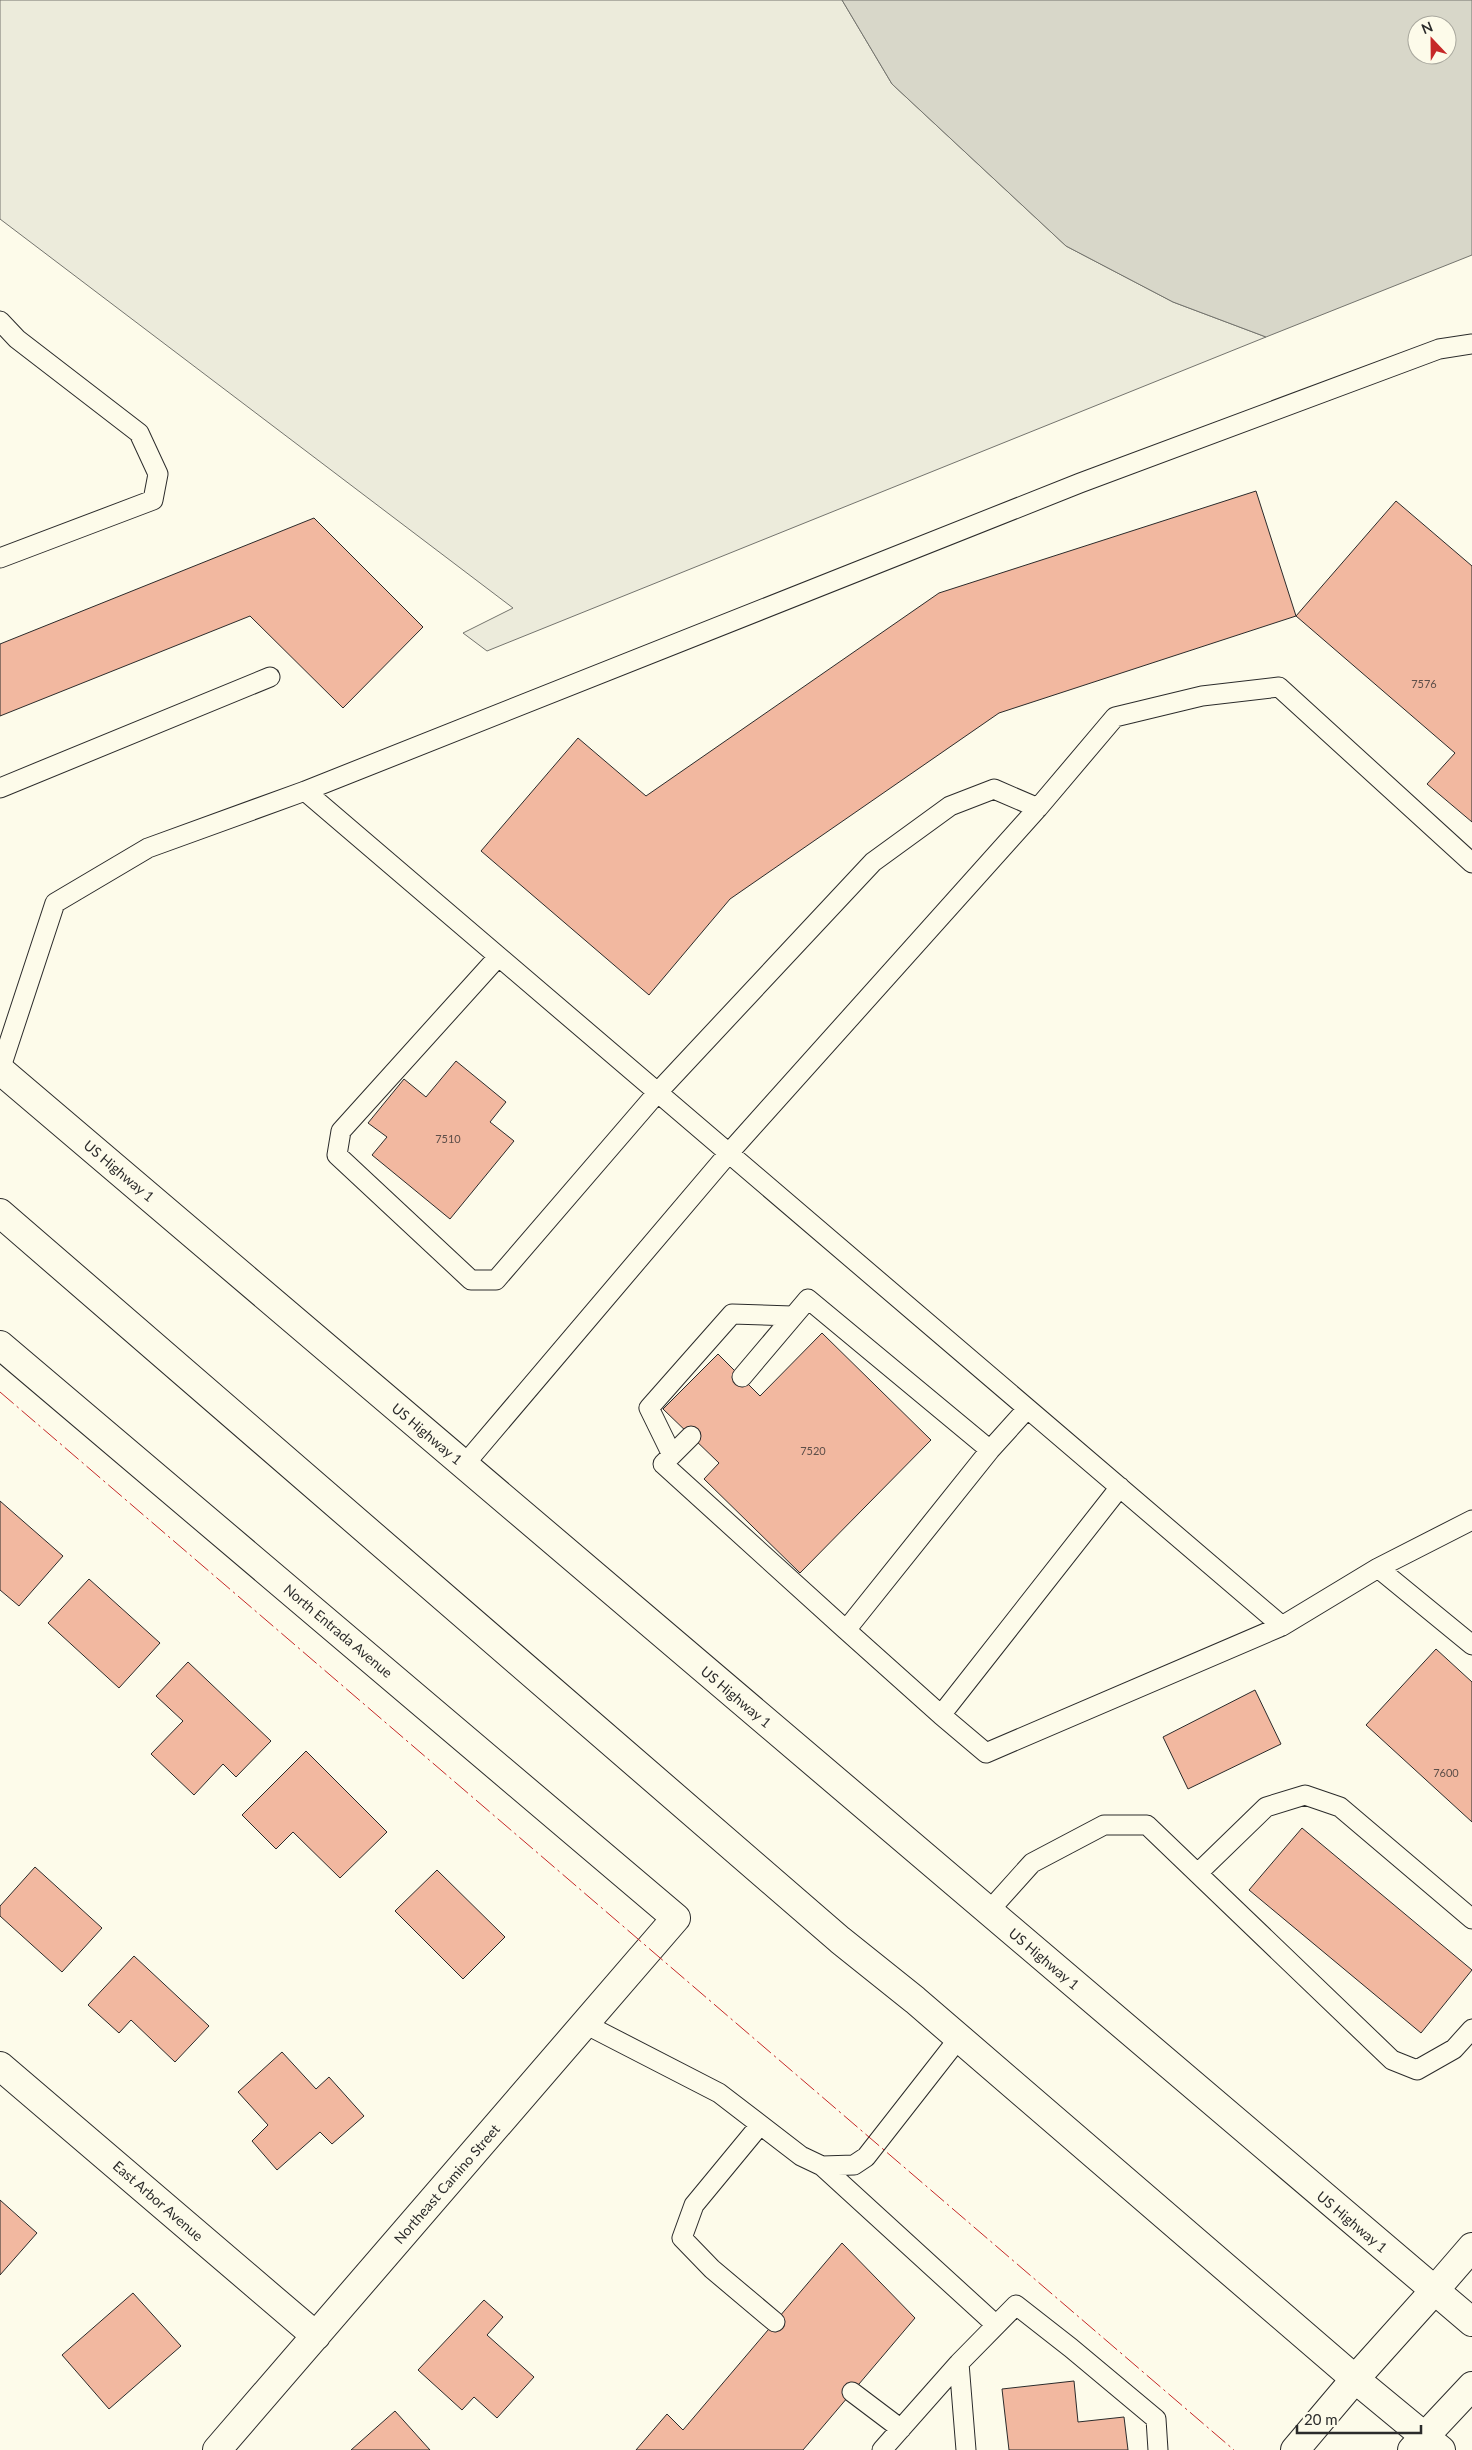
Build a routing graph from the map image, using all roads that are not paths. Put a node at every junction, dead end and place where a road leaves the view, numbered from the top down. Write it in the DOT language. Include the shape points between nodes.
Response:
graph roads {
  1 [pos="0,322"];
  2 [pos="1472,344"];
  3 [pos="0,558"];
  4 [pos="270,677"];
  5 [pos="0,788"];
  6 [pos="305,791"];
  7 [pos="1038,808"];
  8 [pos="1472,863"];
  9 [pos="498,957"];
  10 [pos="0,1070"];
  11 [pos="657,1093"];
  12 [pos="728,1154"];
  13 [pos="0,1213"];
  14 [pos="792,1316"];
  15 [pos="0,1345"];
  16 [pos="742,1377"];
  17 [pos="1027,1409"];
  18 [pos="691,1436"];
  19 [pos="990,1450"];
  20 [pos="672,1455"];
  21 [pos="464,1465"];
  22 [pos="1120,1487"];
  23 [pos="1472,1520"];
  24 [pos="1378,1568"];
  25 [pos="1282,1626"];
  26 [pos="846,1630"];
  27 [pos="1472,1646"];
  28 [pos="941,1715"];
  29 [pos="1198,1873"];
  30 [pos="988,1912"];
  31 [pos="676,1918"];
  32 [pos="1472,1920"];
  33 [pos="585,2024"];
  34 [pos="1472,2029"];
  35 [pos="959,2038"];
  36 [pos="0,2066"];
  37 [pos="760,2125"];
  38 [pos="822,2166"];
  39 [pos="1472,2247"];
  40 [pos="1434,2291"];
  41 [pos="775,2322"];
  42 [pos="1472,2322"];
  43 [pos="995,2324"];
  44 [pos="316,2336"];
  45 [pos="959,2363"];
  46 [pos="1355,2379"];
  47 [pos="1472,2386"];
  48 [pos="852,2392"];
  49 [pos="901,2429"];
  50 [pos="1426,2445"];
  51 [pos="217,2450"];
  52 [pos="882,2450"];
  53 [pos="966,2450"];
  54 [pos="1158,2450"];
  55 [pos="1295,2450"];
  1 -- 3 [label="lane" via="17,339 139,433 158,474 153,500"];
  2 -- 6 [label="lane" via="1439,349 1080,483"];
  4 -- 5 [label="lane"];
  6 -- 9 [label="lane"];
  6 -- 10 [label="lane" via="148,848 54,902"];
  7 -- 8 [label="lane" via="1115,717 1202,696 1279,688"];
  7 -- 11 [label="lane" via="994,789 950,806 872,862"];
  7 -- 12 [label="lane"];
  9 -- 11 [label="lane"];
  9 -- 11 [label="lane" via="341,1131 337,1155 471,1280 496,1280"];
  10 -- 21 [label="main road, US Highway 1"];
  11 -- 12 [label="lane"];
  12 -- 17 [label="lane"];
  12 -- 21 [label="lane"];
  13 -- 35 [label="main road" via="840,1940"];
  14 -- 16 [label="lane"];
  14 -- 19 [label="lane" via="808,1299"];
  14 -- 20 [label="lane" via="732,1314 649,1408"];
  15 -- 31 [label="main road, North Entrada Avenue"];
  17 -- 19 [label="lane"];
  17 -- 22 [label="lane"];
  18 -- 20 [label="lane"];
  19 -- 26 [label="lane"];
  20 -- 26 [label="lane" via="663,1464"];
  21 -- 30 [label="main road, US Highway 1"];
  22 -- 25 [label="lane"];
  22 -- 28 [label="lane"];
  23 -- 24 [label="lane"];
  24 -- 25 [label="lane"];
  24 -- 27 [label="lane"];
  25 -- 28 [label="lane" via="986,1753"];
  26 -- 28 [label="lane"];
  29 -- 30 [label="lane" via="1147,1825 1104,1825 1032,1863"];
  29 -- 32 [label="lane" via="1266,1807 1305,1795 1340,1807"];
  29 -- 34 [label="lane" via="1392,2060 1417,2070 1454,2050"];
  30 -- 40 [label="main road, US Highway 1"];
  31 -- 33 [label="main road, Northeast Camino Street"];
  33 -- 37 [label="lane" via="719,2093"];
  33 -- 44 [label="main road, Northeast Camino Street"];
  35 -- 38 [label="lane" via="866,2157 854,2164"];
  35 -- 46 [label="main road"];
  36 -- 44 [label="main road, East Arbor Avenue"];
  37 -- 38 [label="lane" via="801,2156"];
  37 -- 41 [label="lane" via="694,2205 682,2238 712,2269"];
  38 -- 43 [label="lane"];
  39 -- 40 [label="main road"];
  40 -- 42 [label="main road, US Highway 1"];
  40 -- 46 [label="main road"];
  43 -- 45 [label="lane"];
  43 -- 54 [label="lane" via="1016,2305 1156,2419"];
  44 -- 51 [label="main road, Northeast Camino Street"];
  45 -- 49 [label="lane"];
  45 -- 53 [label="lane"];
  46 -- 50 [label="main road"];
  46 -- 55 [label="main road"];
  47 -- 50 [label="main road"];
  48 -- 49 [label="lane"];
  49 -- 52 [label="lane"];
}
